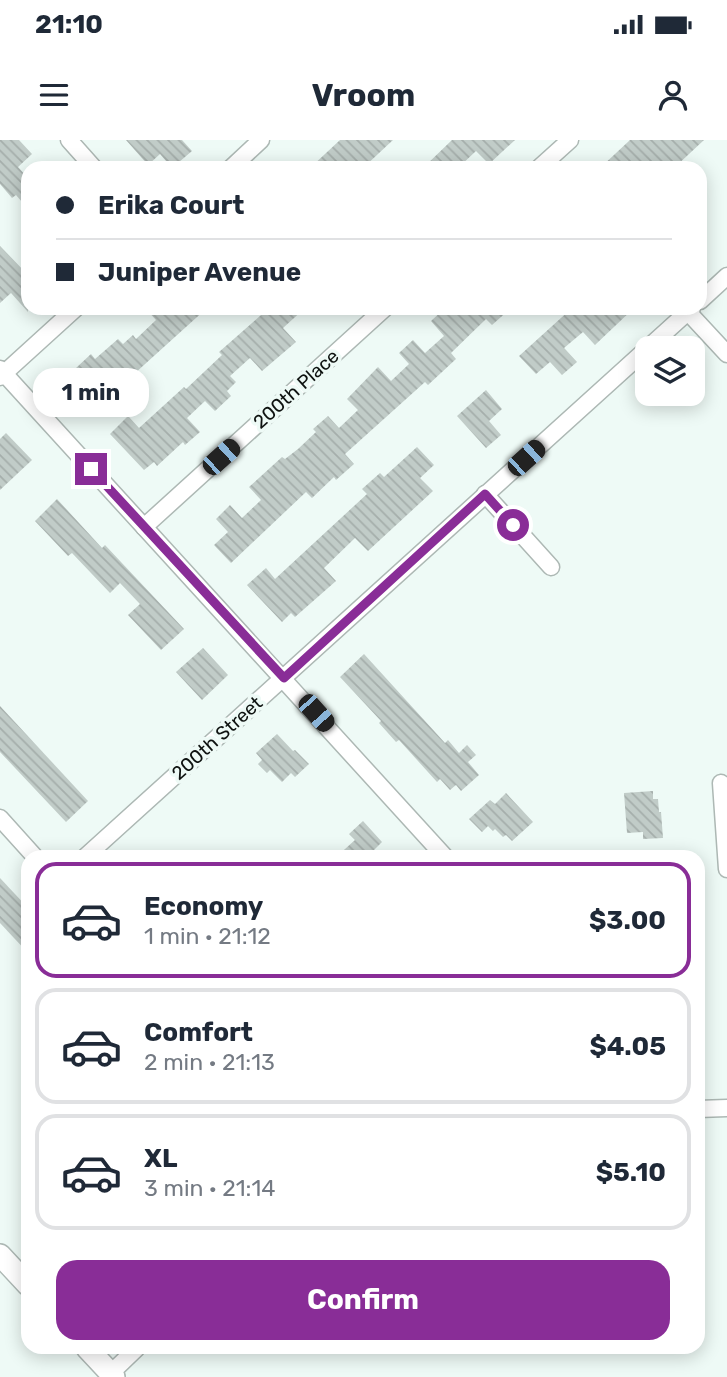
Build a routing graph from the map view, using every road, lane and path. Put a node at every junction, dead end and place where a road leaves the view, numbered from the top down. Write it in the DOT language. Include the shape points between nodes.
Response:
graph roads {
  1 [pos="69,140"];
  2 [pos="261,140"];
  3 [pos="570,140"];
  4 [pos="88,161"];
  5 [pos="238,161"];
  6 [pos="548,161"];
  7 [pos="727,276"];
  8 [pos="707,294"];
  9 [pos="68,315"];
  10 [pos="377,315"];
  11 [pos="684,315"];
  12 [pos="699,315"];
  13 [pos="727,354"];
  14 [pos="1,373"];
  15 [pos="485,494"];
  16 [pos="144,527"];
  17 [pos="551,567"];
  18 [pos="284,678"];
  19 [pos="721,783"];
  20 [pos="0,818"];
  21 [pos="29,850"];
  22 [pos="92,850"];
  23 [pos="439,850"];
  24 [pos="727,869"];
  25 [pos="727,1108"];
  26 [pos="705,1110"];
  27 [pos="0,1255"];
  28 [pos="21,1278"];
  29 [pos="93,1354"];
  30 [pos="132,1354"];
  31 [pos="112,1375"];
  1 -- 4 [label="street"];
  2 -- 5 [label="street"];
  3 -- 6 [label="street"];
  7 -- 8 [label="street, 200th Street"];
  9 -- 14 [label="street"];
  10 -- 16 [label="street, 200th Place"];
  11 -- 15 [label="street, 200th Street"];
  12 -- 13 [label="street"];
  14 -- 16 [label="street"];
  15 -- 17 [label="street"];
  15 -- 18 [label="street, 200th Street"];
  16 -- 18 [label="street"];
  18 -- 22 [label="street, 200th Street"];
  18 -- 23 [label="street"];
  19 -- 24 [label="street"];
  20 -- 21 [label="street"];
  25 -- 26 [label="street"];
  27 -- 28 [label="main road"];
  29 -- 31 [label="main road"];
  30 -- 31 [label="street"];
}
